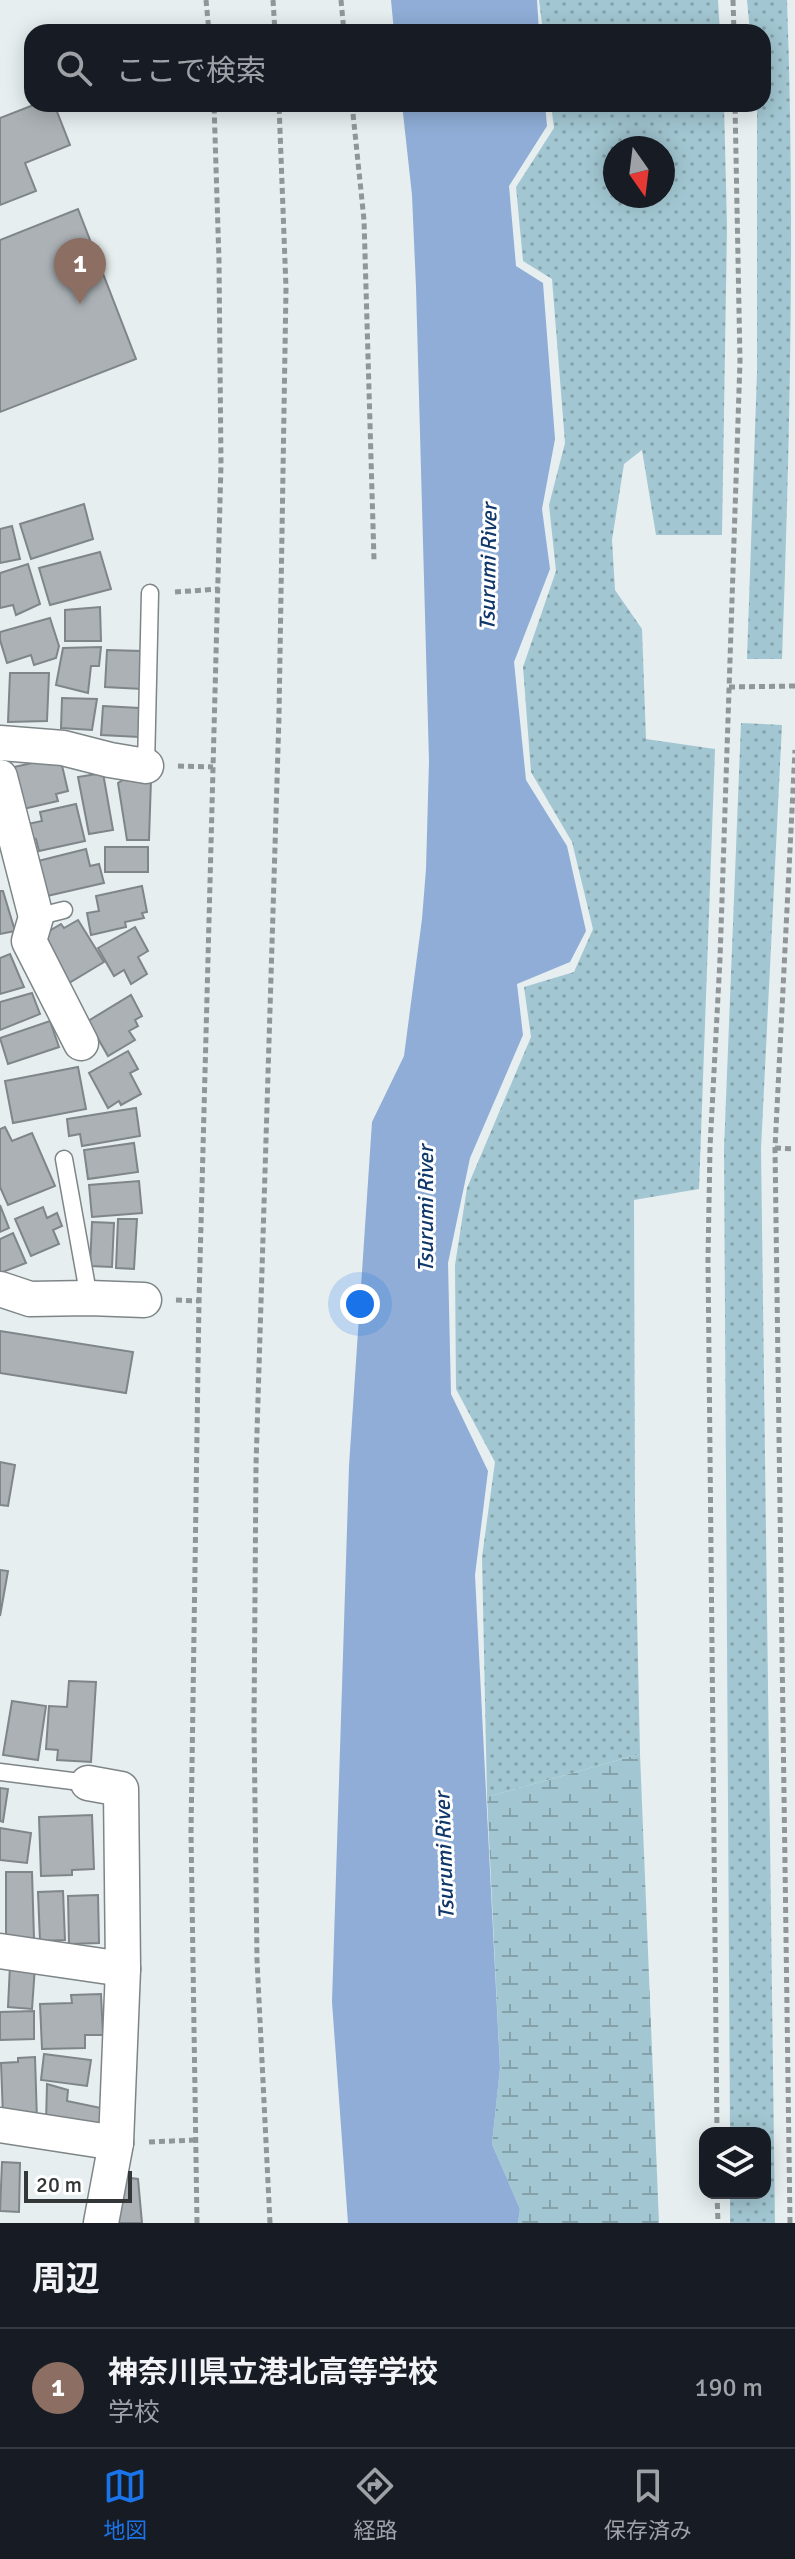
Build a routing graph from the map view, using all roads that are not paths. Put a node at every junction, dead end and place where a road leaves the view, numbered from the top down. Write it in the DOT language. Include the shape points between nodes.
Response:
graph roads {
  1 [pos="150,593"];
  2 [pos="0,743"];
  3 [pos="146,766"];
  4 [pos="0,777"];
  5 [pos="81,1043"];
  6 [pos="64,1159"];
  7 [pos="0,1289"];
  8 [pos="89,1298"];
  9 [pos="144,1300"];
  10 [pos="0,1772"];
  11 [pos="88,1783"];
  12 [pos="0,1951"];
  13 [pos="123,1969"];
  14 [pos="0,2125"];
  15 [pos="132,2143"];
  16 [pos="101,2223"];
  1 -- 3 [label="lane"];
  2 -- 3 [label="street" via="63,748"];
  4 -- 5 [label="street" via="50,914 29,941"];
  6 -- 8 [label="lane"];
  7 -- 8 [label="street" via="30,1299"];
  8 -- 9 [label="street"];
  10 -- 11 [label="lane"];
  11 -- 13 [label="street" via="121,1789"];
  12 -- 13 [label="street"];
  13 -- 15 [label="street"];
  14 -- 15 [label="street"];
  15 -- 16 [label="street"];
}
